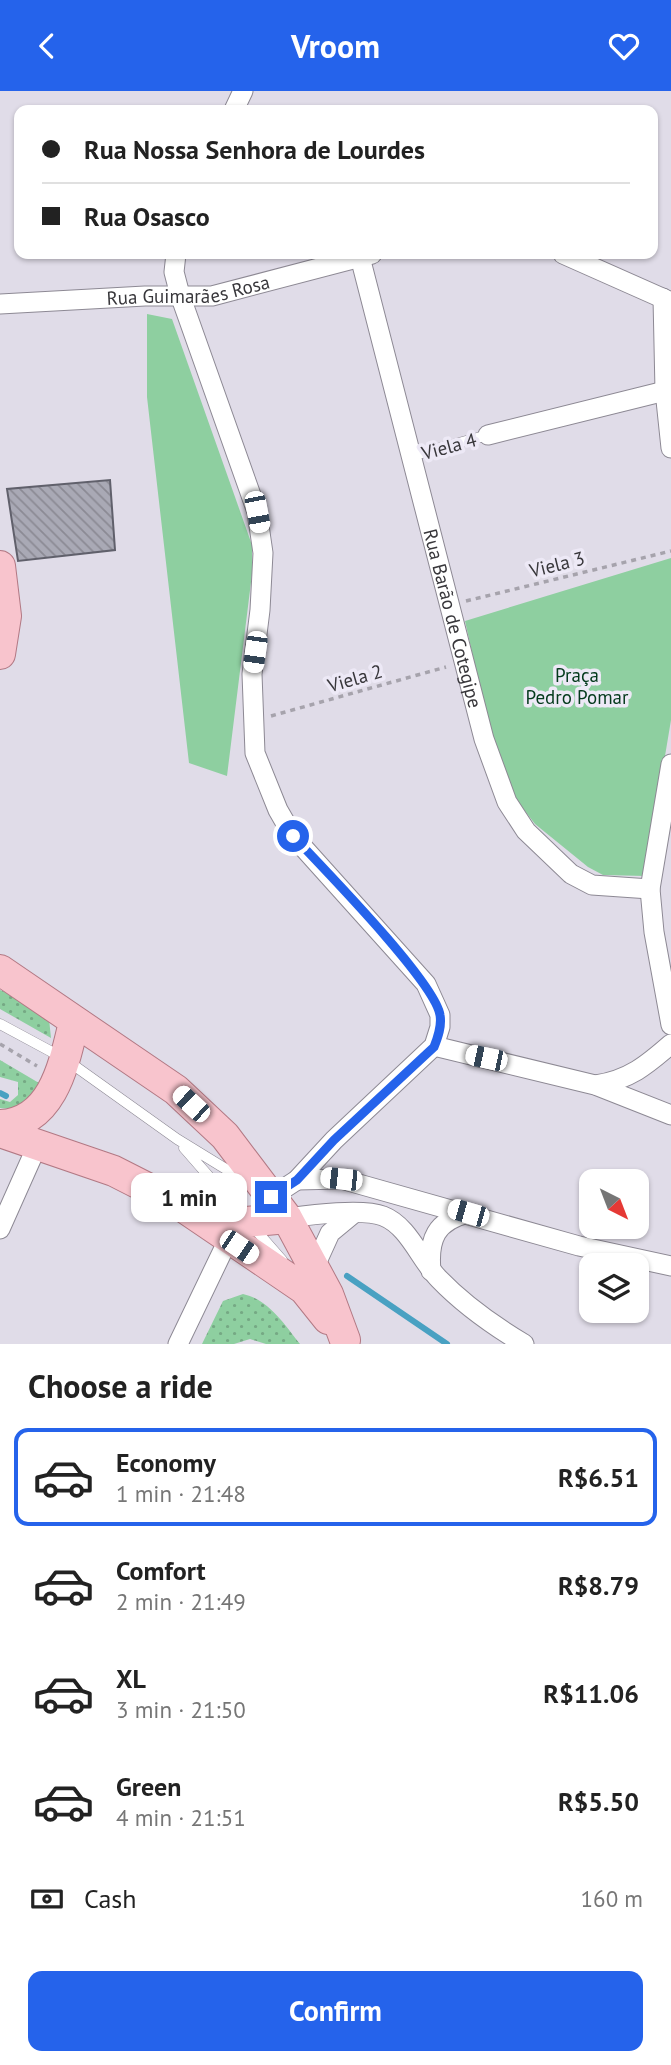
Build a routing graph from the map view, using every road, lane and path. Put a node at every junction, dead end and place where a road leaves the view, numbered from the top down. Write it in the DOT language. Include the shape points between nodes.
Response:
graph roads {
  1 [pos="175,259"];
  2 [pos="355,259"];
  3 [pos="368,259"];
  4 [pos="574,259"];
  5 [pos="180,295"];
  6 [pos="667,300"];
  7 [pos="0,305"];
  8 [pos="665,391"];
  9 [pos="488,435"];
  10 [pos="671,448"];
  11 [pos="409,456"];
  12 [pos="671,551"];
  13 [pos="0,566"];
  14 [pos="450,605"];
  15 [pos="0,654"];
  16 [pos="465,662"];
  17 [pos="253,721"];
  18 [pos="671,764"];
  19 [pos="650,888"];
  20 [pos="0,970"];
  21 [pos="74,1022"];
  22 [pos="0,1024"];
  23 [pos="671,1025"];
  24 [pos="0,1044"];
  25 [pos="671,1044"];
  26 [pos="434,1047"];
  27 [pos="54,1064"];
  28 [pos="596,1085"];
  29 [pos="671,1115"];
  30 [pos="0,1125"];
  31 [pos="0,1132"];
  32 [pos="177,1139"];
  33 [pos="37,1146"];
  34 [pos="297,1180"];
  35 [pos="279,1207"];
  36 [pos="468,1213"];
  37 [pos="353,1215"];
  38 [pos="0,1229"];
  39 [pos="240,1231"];
  40 [pos="671,1266"];
  41 [pos="431,1271"];
  42 [pos="309,1278"];
  43 [pos="346,1342"];
  44 [pos="178,1344"];
  45 [pos="524,1344"];
  1 -- 5 [label="street"];
  2 -- 5 [label="street, Rua Guimarães Rosa" via="212,296"];
  3 -- 11 [label="street, Rua Barão de Cotegipe"];
  4 -- 6 [label="street"];
  5 -- 7 [label="street, Rua Guimarães Rosa"];
  5 -- 17 [label="street" via="261,533"];
  6 -- 8 [label="street"];
  8 -- 9 [label="street"];
  8 -- 10 [label="street"];
  9 -- 11 [label="lane, Viela 4"];
  11 -- 14 [label="street, Rua Barão de Cotegipe"];
  12 -- 14 [label="path, Viela 3"];
  13 -- 15 [label="main road" via="6,616"];
  14 -- 16 [label="street, Rua Barão de Cotegipe"];
  16 -- 17 [label="path, Viela 2"];
  16 -- 19 [label="street, Rua Barão de Cotegipe" via="484,740 507,802 526,831 571,874 592,885"];
  17 -- 26 [label="street" via="256,753 293,836 426,984 440,1015"];
  18 -- 19 [label="street"];
  19 -- 23 [label="street"];
  20 -- 21 [label="main road"];
  21 -- 27 [label="main road"];
  21 -- 35 [label="main road" via="176,1090 225,1136"];
  22 -- 27 [label="lane"];
  24 -- 27 [label="path"];
  25 -- 28 [label="street" via="638,1072"];
  26 -- 28 [label="street"];
  26 -- 34 [label="street"];
  27 -- 30 [label="main road" via="41,1107 25,1120"];
  27 -- 32 [label="lane"];
  28 -- 29 [label="street"];
  31 -- 33 [label="main road"];
  32 -- 35 [label="lane"];
  32 -- 39 [label="lane"];
  33 -- 38 [label="street"];
  33 -- 39 [label="main road" via="114,1171"];
  34 -- 35 [label="street"];
  34 -- 36 [label="street" via="341,1179"];
  35 -- 37 [label="street"];
  35 -- 39 [label="main road"];
  35 -- 42 [label="main road"];
  36 -- 40 [label="street" via="579,1246"];
  36 -- 41 [label="street" via="450,1219 433,1234"];
  37 -- 41 [label="street" via="390,1219"];
  37 -- 42 [label="street" via="330,1233"];
  39 -- 42 [label="main road"];
  39 -- 44 [label="street"];
  41 -- 45 [label="street" via="464,1303"];
  42 -- 43 [label="main road"];
}
